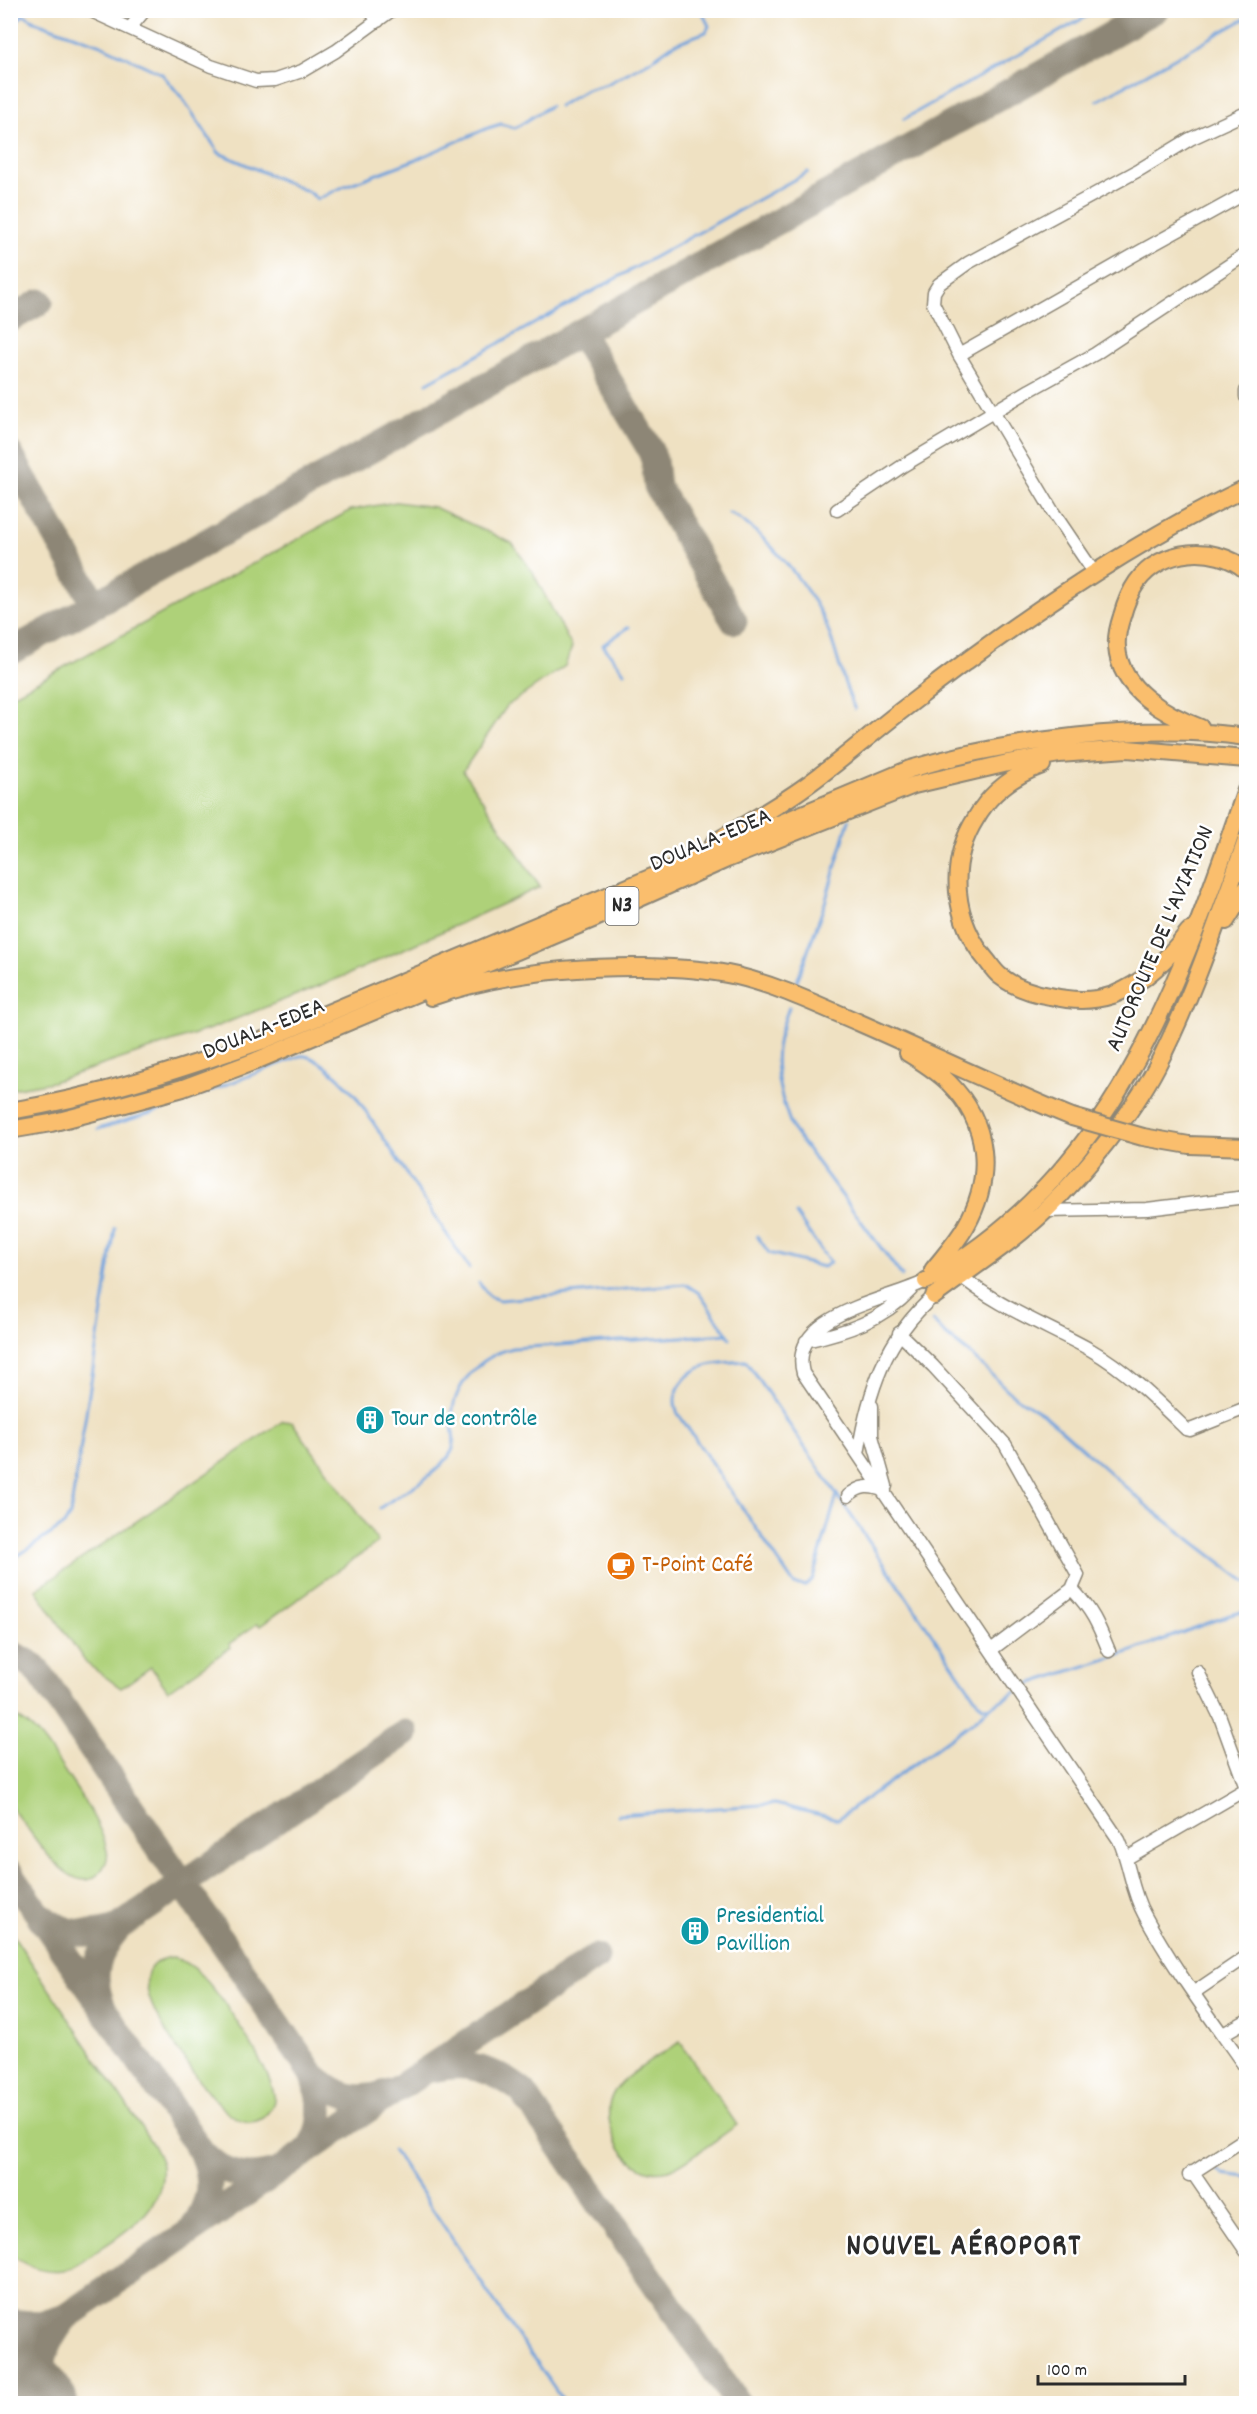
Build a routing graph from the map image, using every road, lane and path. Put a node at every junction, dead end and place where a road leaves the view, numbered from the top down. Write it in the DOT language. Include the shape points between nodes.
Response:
graph roads {
  1 [pos="89,10"];
  2 [pos="145,10"];
  3 [pos="370,10"];
  4 [pos="392,10"];
  5 [pos="378,21"];
  6 [pos="130,28"];
  7 [pos="1246,113"];
  8 [pos="1246,193"];
  9 [pos="1246,254"];
  10 [pos="959,355"];
  11 [pos="1246,392"];
  12 [pos="1246,396"];
  13 [pos="993,414"];
  14 [pos="1246,488"];
  15 [pos="837,510"];
  16 [pos="1246,570"];
  17 [pos="1095,574"];
  18 [pos="1213,732"];
  19 [pos="1246,737"];
  20 [pos="1127,750"];
  21 [pos="1246,759"];
  22 [pos="1246,790"];
  23 [pos="1246,841"];
  24 [pos="669,869"];
  25 [pos="1246,889"];
  26 [pos="1204,911"];
  27 [pos="1195,980"];
  28 [pos="879,1032"];
  29 [pos="319,1035"];
  30 [pos="10,1112"];
  31 [pos="10,1130"];
  32 [pos="1246,1147"];
  33 [pos="1246,1197"];
  34 [pos="1045,1211"];
  35 [pos="955,1271"];
  36 [pos="920,1284"];
  37 [pos="934,1296"];
  38 [pos="899,1333"];
  39 [pos="806,1341"];
  40 [pos="872,1389"];
  41 [pos="1246,1408"];
  42 [pos="858,1454"];
  43 [pos="848,1496"];
  44 [pos="888,1496"];
  45 [pos="1072,1589"];
  46 [pos="991,1650"];
  47 [pos="1109,1651"];
  48 [pos="1198,1672"];
  49 [pos="1246,1789"];
  50 [pos="1127,1858"];
  51 [pos="1246,1957"];
  52 [pos="1193,1993"];
  53 [pos="1246,2021"];
  54 [pos="1223,2034"];
  55 [pos="1246,2068"];
  56 [pos="1246,2138"];
  57 [pos="1246,2251"];
  1 -- 6 [label="street"];
  2 -- 6 [label="street"];
  3 -- 5 [label="street"];
  4 -- 5 [label="street"];
  5 -- 6 [label="street" via="291,77 266,80 219,69"];
  7 -- 10 [label="street" via="1190,139 968,262 939,284 933,303"];
  8 -- 10 [label="street"];
  9 -- 13 [label="street" via="1112,344"];
  10 -- 13 [label="street"];
  11 -- 12 [label="street"];
  13 -- 15 [label="street" via="904,465"];
  13 -- 17 [label="street"];
  14 -- 17 [label="highway" via="1134,548"];
  16 -- 18 [label="highway" via="1227,558 1200,553 1175,555 1153,566 1137,582 1119,626 1116,648 1131,681 1147,700 1171,716"];
  17 -- 24 [label="highway" via="911,703 804,788"];
  18 -- 19 [label="highway, DOUALA-EDEA / N3"];
  18 -- 24 [label="highway, DOUALA-EDEA / N3" via="1142,732 1064,739 940,760 884,779"];
  20 -- 21 [label="highway, DOUALA-EDEA / N3"];
  20 -- 26 [label="highway" via="1061,759 1024,771 998,789 967,832 958,865 956,892 964,923 977,949 999,976 1028,992 1087,1001 1114,994 1154,970"];
  20 -- 29 [label="highway, DOUALA-EDEA / N3" via="1059,754 914,785 737,855"];
  22 -- 26 [label="highway, AUTOROUTE DE L'AVIATION"];
  23 -- 27 [label="highway, AUTOROUTE DE L'AVIATION"];
  24 -- 30 [label="highway, DOUALA-EDEA / N3" via="261,1041 181,1070"];
  25 -- 27 [label="highway"];
  26 -- 35 [label="highway, AUTOROUTE DE L'AVIATION" via="1138,1060 1084,1144 1033,1200"];
  27 -- 34 [label="highway, AUTOROUTE DE L'AVIATION" via="1156,1067 1131,1107"];
  28 -- 29 [label="highway" via="790,993 738,976 709,970 606,967 510,977 457,988"];
  28 -- 32 [label="highway, bridge" via="1072,1117 1143,1137"];
  28 -- 36 [label="highway" via="948,1081 968,1105 980,1129 984,1157 975,1205 966,1226"];
  29 -- 31 [label="highway, DOUALA-EDEA / N3" via="183,1088"];
  33 -- 34 [label="street" via="1147,1209"];
  34 -- 35 [label="highway, AUTOROUTE DE L'AVIATION"];
  35 -- 36 [label="highway, AUTOROUTE DE L'AVIATION"];
  35 -- 37 [label="highway, AUTOROUTE DE L'AVIATION"];
  35 -- 41 [label="street" via="1026,1317 1093,1351 1190,1430"];
  36 -- 39 [label="street, AUTOROUTE DE L'AVIATION" via="842,1314 817,1328"];
  36 -- 39 [label="street" via="867,1324"];
  37 -- 38 [label="street, AUTOROUTE DE L'AVIATION"];
  38 -- 40 [label="street, AUTOROUTE DE L'AVIATION"];
  38 -- 45 [label="street" via="1005,1444 1078,1575"];
  39 -- 42 [label="street" via="801,1357 803,1373"];
  40 -- 42 [label="street, AUTOROUTE DE L'AVIATION"];
  40 -- 44 [label="street" via="872,1436"];
  42 -- 44 [label="street"];
  43 -- 44 [label="street" via="863,1487 877,1488"];
  44 -- 46 [label="street"];
  45 -- 46 [label="street"];
  45 -- 47 [label="street" via="1093,1612"];
  46 -- 50 [label="street" via="1109,1823"];
  48 -- 49 [label="street"];
  49 -- 50 [label="street"];
  50 -- 52 [label="street" via="1135,1895 1144,1914"];
  51 -- 52 [label="street"];
  52 -- 54 [label="street"];
  53 -- 54 [label="street"];
  54 -- 55 [label="street"];
  56 -- 57 [label="street" via="1191,2174"];
}
